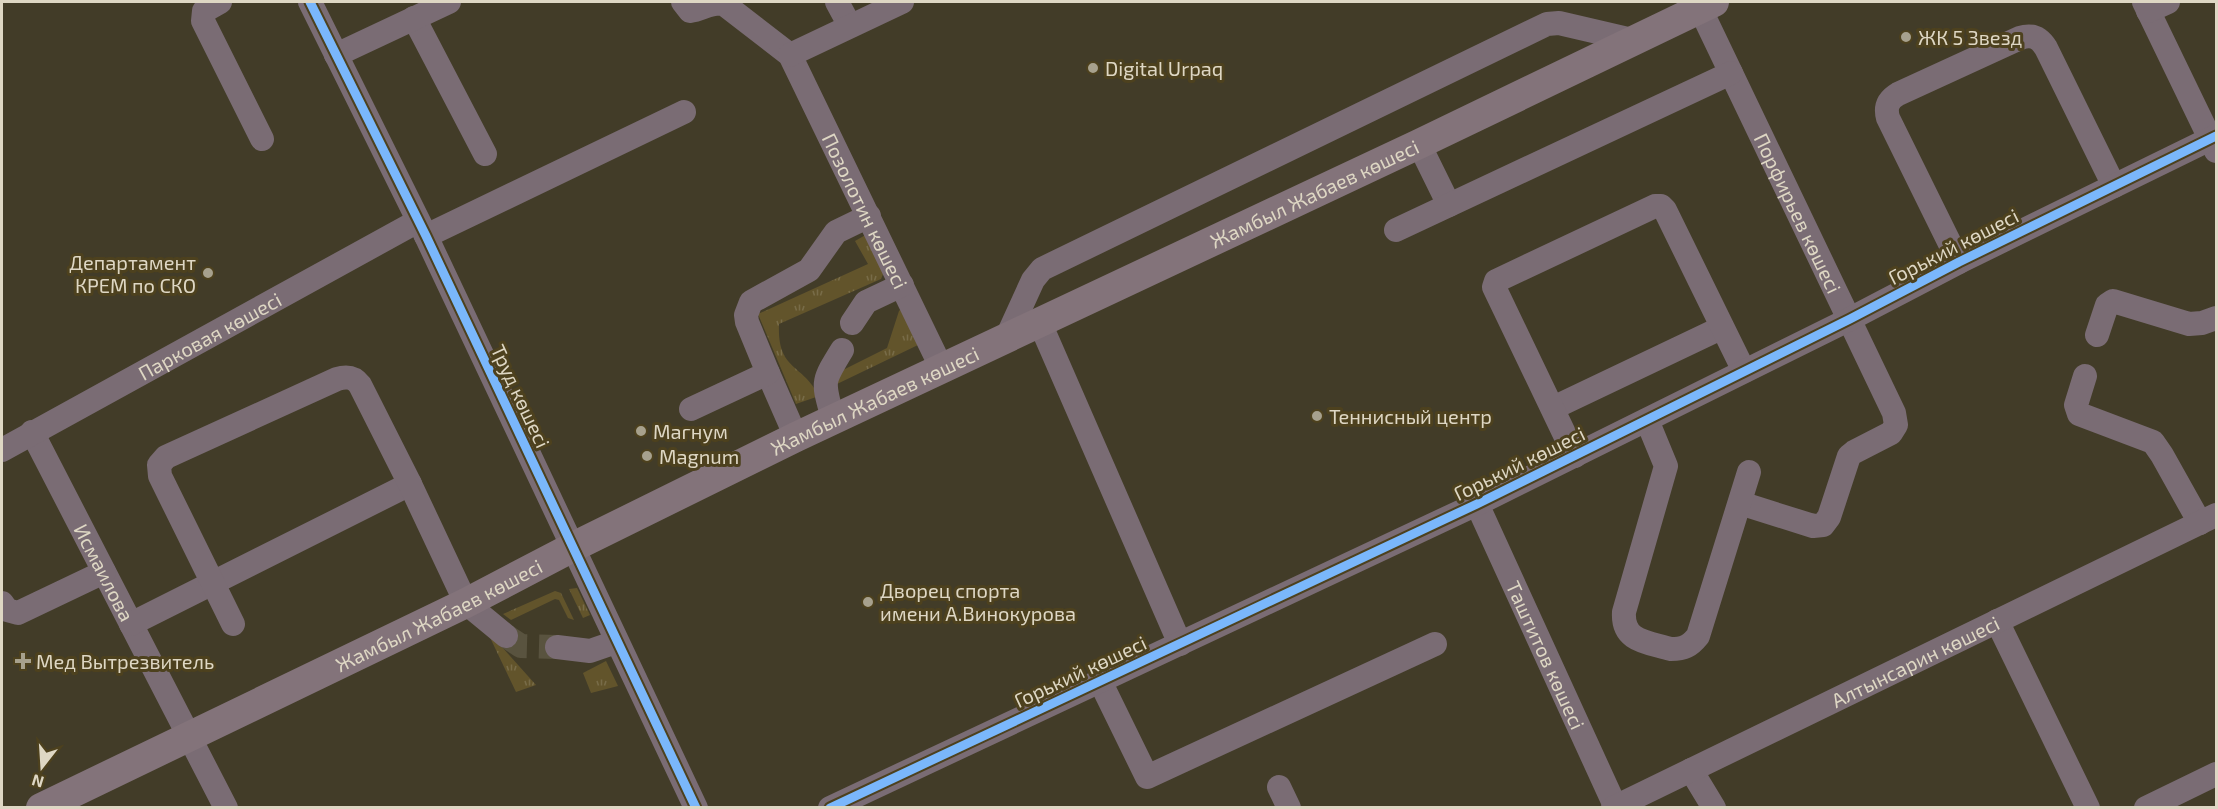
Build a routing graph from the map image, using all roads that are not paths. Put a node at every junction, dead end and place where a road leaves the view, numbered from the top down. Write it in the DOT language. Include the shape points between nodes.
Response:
graph roads {
  1 [pos="220,2"];
  2 [pos="310,2"];
  3 [pos="449,2"];
  4 [pos="683,2"];
  5 [pos="837,2"];
  6 [pos="902,2"];
  7 [pos="1704,4"];
  8 [pos="2154,4"];
  9 [pos="414,18"];
  10 [pos="850,26"];
  11 [pos="1632,40"];
  12 [pos="336,55"];
  13 [pos="790,55"];
  14 [pos="1731,73"];
  15 [pos="684,112"];
  16 [pos="262,139"];
  17 [pos="2215,142"];
  18 [pos="1419,144"];
  19 [pos="485,154"];
  20 [pos="2114,186"];
  21 [pos="1449,205"];
  22 [pos="869,216"];
  23 [pos="422,229"];
  24 [pos="1396,230"];
  25 [pos="1959,262"];
  26 [pos="902,285"];
  27 [pos="2217,318"];
  28 [pos="1850,319"];
  29 [pos="852,323"];
  30 [pos="1040,323"];
  31 [pos="1721,328"];
  32 [pos="2097,335"];
  33 [pos="1007,338"];
  34 [pos="842,350"];
  35 [pos="941,367"];
  36 [pos="1744,371"];
  37 [pos="768,373"];
  38 [pos="2085,376"];
  39 [pos="1553,408"];
  40 [pos="691,409"];
  41 [pos="833,419"];
  42 [pos="1647,420"];
  43 [pos="32,432"];
  44 [pos="796,436"];
  45 [pos="2,450"];
  46 [pos="1575,456"];
  47 [pos="1749,472"];
  48 [pos="410,484"];
  49 [pos="1740,503"];
  50 [pos="1477,504"];
  51 [pos="2208,519"];
  52 [pos="573,547"];
  53 [pos="104,572"];
  54 [pos="213,582"];
  55 [pos="2,603"];
  56 [pos="466,603"];
  57 [pos="1996,621"];
  58 [pos="131,624"];
  59 [pos="234,624"];
  60 [pos="506,636"];
  61 [pos="616,642"];
  62 [pos="1180,644"];
  63 [pos="1435,644"];
  64 [pos="557,647"];
  65 [pos="1100,681"];
  66 [pos="190,736"];
  67 [pos="1691,770"];
  68 [pos="2217,774"];
  69 [pos="41,807"];
  70 [pos="226,807"];
  71 [pos="696,807"];
  72 [pos="830,807"];
  73 [pos="1615,807"];
  74 [pos="1714,807"];
  75 [pos="2088,807"];
  76 [pos="2146,807"];
  1 -- 16 [label="street" via="204,11 204,27"];
  2 -- 12 [label="street, Труд көшесі"];
  3 -- 9 [label="street"];
  4 -- 13 [label="street" via="690,11 724,4"];
  5 -- 10 [label="street"];
  6 -- 10 [label="street"];
  7 -- 11 [label="main road, Жамбыл Жабаев көшесі"];
  7 -- 14 [label="street, Порфирьев көшесі"];
  8 -- 17 [label="street"];
  9 -- 12 [label="street"];
  9 -- 19 [label="street"];
  10 -- 13 [label="street"];
  11 -- 18 [label="main road, Жамбыл Жабаев көшесі"];
  11 -- 33 [label="street" via="1559,23 1547,24 1042,269 1033,280"];
  12 -- 23 [label="street, Труд көшесі"];
  13 -- 22 [label="street, Позолотин көшесі"];
  14 -- 21 [label="street"];
  14 -- 28 [label="street, Порфирьев көшесі"];
  15 -- 23 [label="street, Парковая көшесі"];
  17 -- 20 [label="street, Горький көшесі"];
  18 -- 21 [label="street"];
  18 -- 30 [label="main road, Жамбыл Жабаев көшесі"];
  20 -- 25 [label="street, Горький көшесі"];
  20 -- 25 [label="street" via="2046,48 2035,37 2020,38 1898,94 1888,103 1888,118"];
  21 -- 24 [label="street"];
  22 -- 26 [label="street, Позолотин көшесі"];
  22 -- 37 [label="street" via="836,232 809,270 751,302 747,322"];
  23 -- 43 [label="street, Парковая көшесі"];
  23 -- 52 [label="street, Труд көшесі"];
  25 -- 28 [label="street, Горький көшесі"];
  26 -- 29 [label="street" via="866,302"];
  26 -- 35 [label="street, Позолотин көшесі"];
  27 -- 32 [label="street" via="2189,324 2113,302 2107,304"];
  28 -- 36 [label="street, Горький көшесі"];
  28 -- 49 [label="street, Порфирьев көшесі" via="1893,413 1896,425 1892,433 1850,456 1823,525 1814,526"];
  30 -- 33 [label="main road, Жамбыл Жабаев көшесі"];
  30 -- 62 [label="street"];
  31 -- 36 [label="street"];
  31 -- 39 [label="street"];
  31 -- 39 [label="street" via="1661,206 1496,281 1494,287"];
  33 -- 35 [label="main road, Жамбыл Жабаев көшесі"];
  34 -- 41 [label="street" via="825,380"];
  35 -- 41 [label="main road, Жамбыл Жабаев көшесі"];
  36 -- 42 [label="street, Горький көшесі"];
  37 -- 40 [label="street"];
  37 -- 44 [label="street"];
  38 -- 51 [label="street" via="2076,405 2079,414 2153,442"];
  39 -- 46 [label="street"];
  41 -- 44 [label="main road, Жамбыл Жабаев көшесі"];
  42 -- 46 [label="street, Горький көшесі"];
  42 -- 49 [label="street" via="1666,466 1624,612 1626,632 1671,649 1693,642 1701,630"];
  43 -- 45 [label="street, Парковая көшесі"];
  43 -- 53 [label="street, Исмаилова"];
  44 -- 52 [label="main road, Жамбыл Жабаев көшесі"];
  46 -- 50 [label="street, Горький көшесі"];
  47 -- 49 [label="street"];
  48 -- 54 [label="street"];
  48 -- 54 [label="street" via="360,385 350,377 337,379 166,457 159,465 160,476"];
  48 -- 56 [label="street"];
  50 -- 62 [label="street, Горький көшесі"];
  50 -- 73 [label="street, Таштитов көшесі"];
  51 -- 57 [label="street, Алтынсарин көшесі"];
  52 -- 56 [label="main road, Жамбыл Жабаев көшесі"];
  52 -- 61 [label="street, Труд көшесі"];
  53 -- 55 [label="street" via="18,612 7,610"];
  53 -- 58 [label="street, Исмаилова"];
  54 -- 58 [label="street"];
  54 -- 59 [label="street"];
  56 -- 60 [label="street"];
  56 -- 66 [label="main road, Жамбыл Жабаев көшесі"];
  57 -- 67 [label="street, Алтынсарин көшесі"];
  57 -- 75 [label="street"];
  58 -- 66 [label="street, Исмаилова"];
  61 -- 64 [label="street" via="590,651"];
  61 -- 71 [label="street, Труд көшесі"];
  62 -- 65 [label="street, Горький көшесі"];
  63 -- 65 [label="street" via="1147,777"];
  65 -- 72 [label="street, Горький көшесі"];
  66 -- 69 [label="main road, Жамбыл Жабаев көшесі"];
  66 -- 70 [label="street, Исмаилова"];
  67 -- 73 [label="street, Алтынсарин көшесі"];
  67 -- 74 [label="street"];
  68 -- 76 [label="street"];
}
